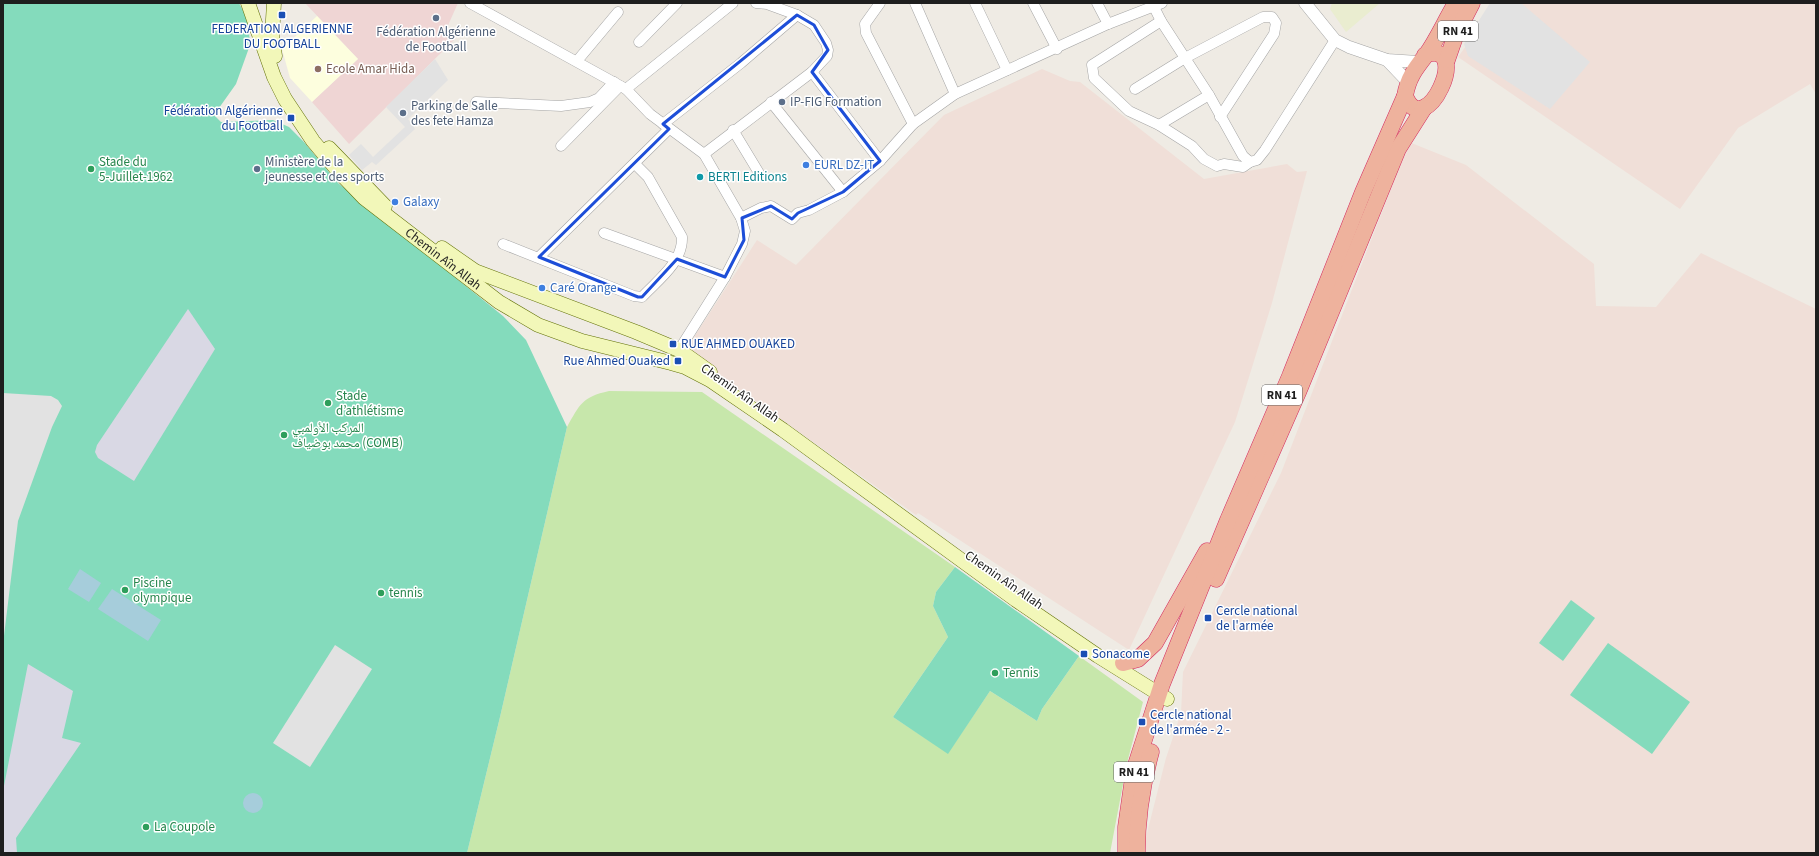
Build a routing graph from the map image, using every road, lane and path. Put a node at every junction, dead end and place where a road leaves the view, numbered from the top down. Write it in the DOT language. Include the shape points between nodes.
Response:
graph roads {
  1 [pos="248,3"];
  2 [pos="470,3"];
  3 [pos="677,3"];
  4 [pos="733,3"];
  5 [pos="756,3"];
  6 [pos="880,3"];
  7 [pos="915,3"];
  8 [pos="975,3"];
  9 [pos="1033,3"];
  10 [pos="1097,3"];
  11 [pos="1305,3"];
  12 [pos="1456,3"];
  13 [pos="1472,3"];
  14 [pos="1156,4"];
  15 [pos="273,5"];
  16 [pos="618,12"];
  17 [pos="797,15"];
  18 [pos="1161,21"];
  19 [pos="1108,24"];
  20 [pos="1335,40"];
  21 [pos="639,42"];
  22 [pos="1057,49"];
  23 [pos="1185,58"];
  24 [pos="1422,59"];
  25 [pos="1387,60"];
  26 [pos="1447,60"];
  27 [pos="576,61"];
  28 [pos="1007,70"];
  29 [pos="812,72"];
  30 [pos="620,86"];
  31 [pos="1135,89"];
  32 [pos="1407,89"];
  33 [pos="956,94"];
  34 [pos="1209,95"];
  35 [pos="288,97"];
  36 [pos="476,102"];
  37 [pos="772,102"];
  38 [pos="1424,108"];
  39 [pos="1220,117"];
  40 [pos="914,124"];
  41 [pos="1159,125"];
  42 [pos="666,126"];
  43 [pos="733,130"];
  44 [pos="561,146"];
  45 [pos="704,154"];
  46 [pos="880,161"];
  47 [pos="1250,162"];
  48 [pos="635,164"];
  49 [pos="759,173"];
  50 [pos="843,192"];
  51 [pos="741,218"];
  52 [pos="604,233"];
  53 [pos="503,244"];
  54 [pos="539,257"];
  55 [pos="677,259"];
  56 [pos="725,277"];
  57 [pos="506,284"];
  58 [pos="499,302"];
  59 [pos="679,350"];
  60 [pos="671,363"];
  61 [pos="1228,520"];
  62 [pos="1123,663"];
  63 [pos="1164,691"];
  64 [pos="1126,853"];
  65 [pos="1137,853"];
  1 -- 35 [label="main road, Chemin Aîn Allah" via="274,77"];
  2 -- 27 [label="street"];
  3 -- 21 [label="street"];
  4 -- 30 [label="street"];
  5 -- 17 [label="street" via="767,4"];
  6 -- 40 [label="street" via="865,24 866,33"];
  7 -- 33 [label="street"];
  8 -- 28 [label="street"];
  9 -- 22 [label="street"];
  10 -- 19 [label="street"];
  11 -- 20 [label="street"];
  12 -- 24 [label="highway, RN 41"];
  13 -- 26 [label="highway, RN 41" via="1456,34"];
  14 -- 18 [label="street"];
  14 -- 19 [label="street"];
  15 -- 35 [label="main road, Chemin Aîn Allah" via="274,54"];
  16 -- 27 [label="street"];
  17 -- 29 [label="street" via="814,25 828,50 827,56"];
  17 -- 42 [label="street"];
  18 -- 23 [label="street"];
  18 -- 41 [label="street" via="1092,66 1094,78 1102,88 1129,112"];
  19 -- 22 [label="street"];
  20 -- 25 [label="street"];
  20 -- 47 [label="street" via="1265,150 1257,160"];
  22 -- 28 [label="street"];
  23 -- 31 [label="street"];
  23 -- 34 [label="street"];
  23 -- 39 [label="street" via="1263,17 1275,19 1277,26 1274,34"];
  24 -- 25 [label="street"];
  24 -- 26 [label="highway" via="1436,53"];
  24 -- 32 [label="highway"];
  25 -- 32 [label="street"];
  26 -- 38 [label="highway" via="1439,90"];
  27 -- 30 [label="street"];
  28 -- 33 [label="street"];
  29 -- 37 [label="street"];
  29 -- 46 [label="street"];
  30 -- 36 [label="street" via="590,102 561,106"];
  30 -- 42 [label="street"];
  30 -- 44 [label="street"];
  32 -- 38 [label="highway" via="1413,108"];
  32 -- 61 [label="highway, RN 41" via="1290,376"];
  33 -- 40 [label="street"];
  34 -- 39 [label="street"];
  34 -- 41 [label="street"];
  35 -- 57 [label="main road, Chemin Aîn Allah" via="328,146 386,207 475,271"];
  35 -- 58 [label="main road, Chemin Aîn Allah" via="313,141 364,198"];
  37 -- 43 [label="street"];
  37 -- 50 [label="street"];
  38 -- 63 [label="highway, RN 41" via="1398,149 1299,390"];
  39 -- 47 [label="street" via="1243,156"];
  40 -- 46 [label="street"];
  41 -- 47 [label="street" via="1217,166 1224,164 1241,167"];
  42 -- 45 [label="street"];
  42 -- 48 [label="street"];
  43 -- 45 [label="street"];
  43 -- 49 [label="street"];
  45 -- 51 [label="street"];
  46 -- 50 [label="street"];
  48 -- 54 [label="street"];
  48 -- 55 [label="street" via="648,177 682,237"];
  50 -- 51 [label="street" via="798,213 792,219 771,206"];
  51 -- 56 [label="street" via="745,226 744,240"];
  52 -- 55 [label="street"];
  53 -- 54 [label="street"];
  54 -- 55 [label="street" via="642,297"];
  55 -- 56 [label="street"];
  56 -- 59 [label="street"];
  57 -- 58 [label="main road"];
  57 -- 59 [label="main road, Chemin Aîn Allah"];
  58 -- 60 [label="main road, Chemin Aîn Allah" via="538,325 560,334"];
  59 -- 60 [label="main road"];
  59 -- 62 [label="main road, Chemin Aîn Allah"];
  60 -- 63 [label="main road, Chemin Aîn Allah" via="710,380 783,430 1016,600"];
  61 -- 62 [label="highway" via="1190,579 1155,643 1138,659"];
  61 -- 63 [label="highway, RN 41"];
  62 -- 63 [label="main road, Chemin Aîn Allah"];
  63 -- 64 [label="highway, RN 41" via="1134,771 1126,827"];
  63 -- 65 [label="highway, RN 41" via="1144,778 1138,815"];
}
